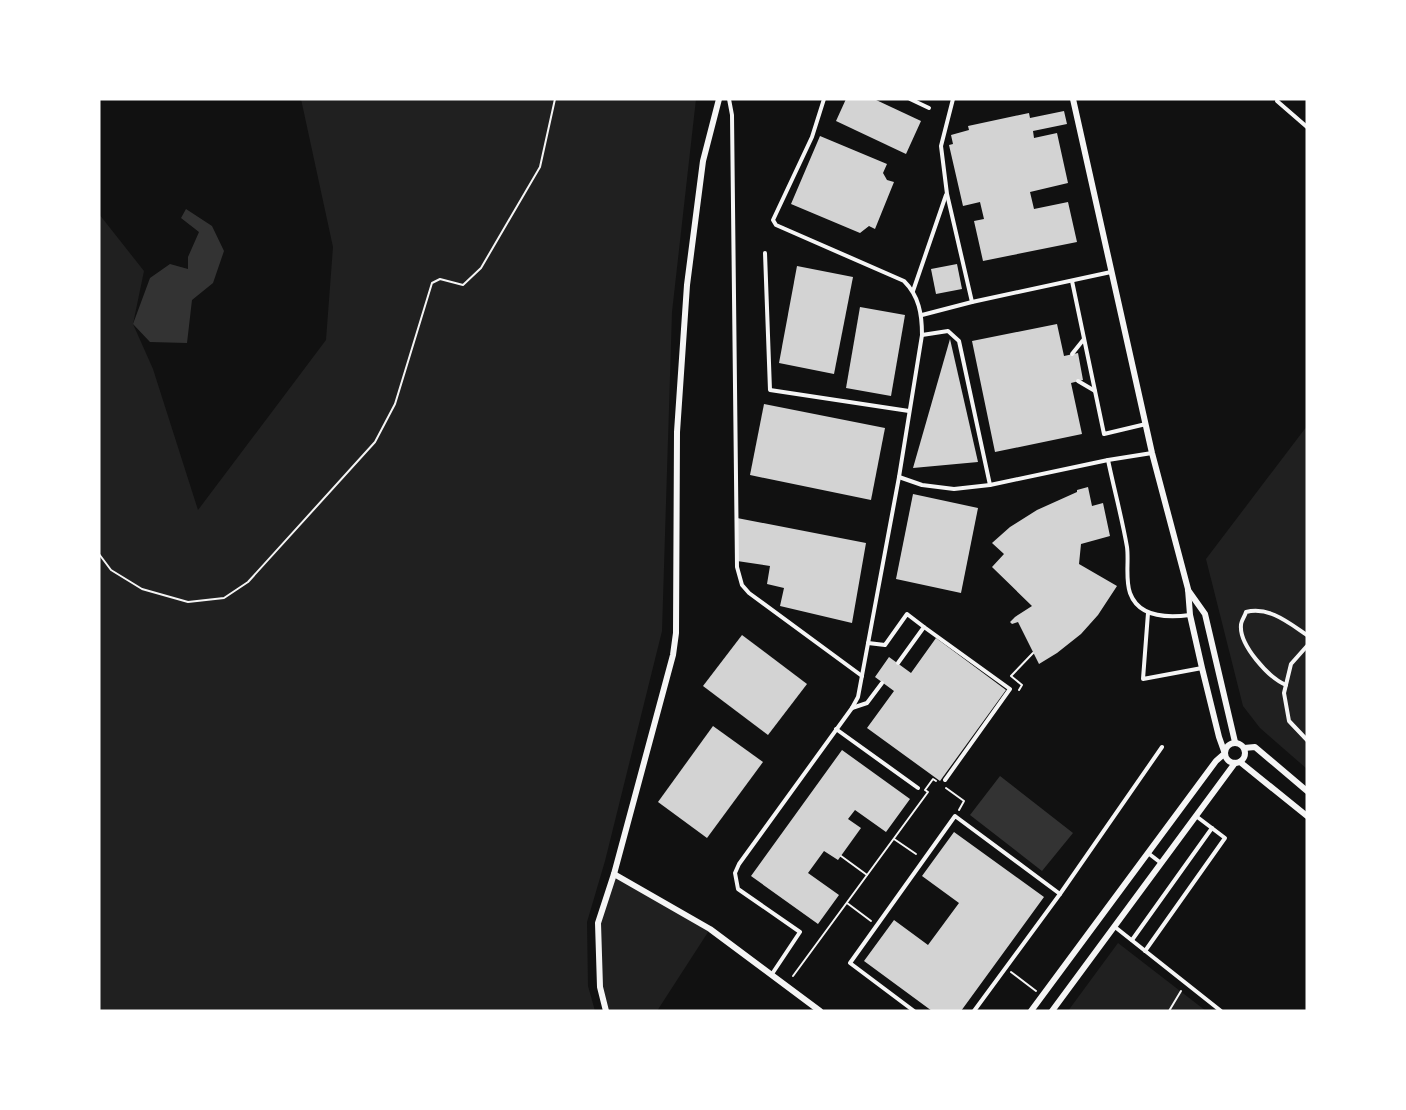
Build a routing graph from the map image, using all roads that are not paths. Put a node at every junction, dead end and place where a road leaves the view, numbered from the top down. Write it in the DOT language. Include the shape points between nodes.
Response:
graph roads {
  1 [pos="719,99"];
  2 [pos="729,99"];
  3 [pos="824,99"];
  4 [pos="910,99"];
  5 [pos="953,99"];
  6 [pos="1073,99"];
  7 [pos="1277,101"];
  8 [pos="929,108"];
  9 [pos="1307,127"];
  10 [pos="947,194"];
  11 [pos="765,253"];
  12 [pos="1112,272"];
  13 [pos="1072,281"];
  14 [pos="913,291"];
  15 [pos="972,302"];
  16 [pos="922,315"];
  17 [pos="921,335"];
  18 [pos="1084,339"];
  19 [pos="1072,354"];
  20 [pos="1078,381"];
  21 [pos="1095,392"];
  22 [pos="909,411"];
  23 [pos="1146,424"];
  24 [pos="1152,453"];
  25 [pos="1108,460"];
  26 [pos="899,477"];
  27 [pos="990,485"];
  28 [pos="1188,589"];
  29 [pos="1148,613"];
  30 [pos="1190,615"];
  31 [pos="924,627"];
  32 [pos="1307,635"];
  33 [pos="868,643"];
  34 [pos="1307,646"];
  35 [pos="898,663"];
  36 [pos="1202,668"];
  37 [pos="862,676"];
  38 [pos="882,683"];
  39 [pos="1286,685"];
  40 [pos="852,708"];
  41 [pos="836,729"];
  42 [pos="1307,740"];
  43 [pos="1235,742"];
  44 [pos="1162,747"];
  45 [pos="1244,748"];
  46 [pos="1224,753"];
  47 [pos="1238,763"];
  48 [pos="945,780"];
  49 [pos="918,788"];
  50 [pos="1307,791"];
  51 [pos="1196,816"];
  52 [pos="1307,816"];
  53 [pos="1212,828"];
  54 [pos="1147,853"];
  55 [pos="1162,863"];
  56 [pos="614,874"];
  57 [pos="1060,894"];
  58 [pos="1115,927"];
  59 [pos="1132,940"];
  60 [pos="1145,951"];
  61 [pos="771,975"];
  62 [pos="606,1011"];
  63 [pos="820,1011"];
  64 [pos="914,1011"];
  65 [pos="974,1011"];
  66 [pos="1031,1011"];
  67 [pos="1052,1011"];
  68 [pos="1221,1011"];
  1 -- 56 [label="street" via="703,161 687,285 677,432 676,633"];
  2 -- 37 [label="lane" via="737,567 742,585 749,593"];
  3 -- 14 [label="lane" via="812,137 773,221 904,281"];
  4 -- 8 [label="lane"];
  5 -- 10 [label="lane" via="940,146"];
  6 -- 12 [label="street"];
  7 -- 9 [label="lane"];
  10 -- 14 [label="lane"];
  10 -- 15 [label="lane"];
  11 -- 22 [label="lane" via="770,390"];
  12 -- 13 [label="lane"];
  12 -- 23 [label="street"];
  13 -- 15 [label="lane"];
  13 -- 18 [label="lane"];
  14 -- 16 [label="lane"];
  15 -- 16 [label="lane"];
  16 -- 17 [label="lane"];
  17 -- 22 [label="lane"];
  17 -- 27 [label="lane" via="948,331 959,341"];
  18 -- 19 [label="lane"];
  18 -- 21 [label="lane"];
  20 -- 21 [label="lane"];
  21 -- 23 [label="lane" via="1104,434"];
  22 -- 26 [label="lane"];
  23 -- 24 [label="street"];
  24 -- 25 [label="lane"];
  24 -- 28 [label="street"];
  25 -- 27 [label="lane"];
  25 -- 29 [label="lane" via="1127,548 1129,592"];
  26 -- 27 [label="lane" via="954,489"];
  26 -- 33 [label="lane"];
  28 -- 30 [label="street"];
  28 -- 43 [label="street" via="1205,614"];
  29 -- 30 [label="lane" via="1167,618"];
  29 -- 36 [label="lane" via="1143,679"];
  30 -- 36 [label="street"];
  31 -- 33 [label="lane" via="907,614 885,645"];
  31 -- 35 [label="lane"];
  31 -- 48 [label="lane" via="1010,689"];
  32 -- 39 [label="lane" via="1270,612 1246,612 1241,625 1249,648 1265,670"];
  33 -- 37 [label="lane"];
  34 -- 39 [label="lane" via="1291,664"];
  36 -- 46 [label="street"];
  37 -- 40 [label="lane"];
  38 -- 40 [label="lane" via="867,703"];
  39 -- 42 [label="lane" via="1289,721"];
  40 -- 41 [label="lane"];
  41 -- 49 [label="lane"];
  41 -- 61 [label="lane" via="735,873 738,889 800,932"];
  43 -- 45 [label="street"];
  43 -- 46 [label="street"];
  44 -- 57 [label="lane"];
  45 -- 47 [label="street" via="1245,754"];
  45 -- 50 [label="street" via="1255,747"];
  46 -- 47 [label="street" via="1229,762"];
  46 -- 54 [label="street"];
  47 -- 51 [label="street"];
  47 -- 52 [label="street"];
  51 -- 53 [label="lane"];
  51 -- 55 [label="street"];
  53 -- 59 [label="lane"];
  53 -- 60 [label="lane" via="1225,838"];
  54 -- 55 [label="lane"];
  54 -- 66 [label="street"];
  55 -- 58 [label="street"];
  56 -- 61 [label="street" via="710,929"];
  56 -- 62 [label="street" via="598,923 600,987"];
  57 -- 64 [label="lane" via="955,816 850,963"];
  57 -- 65 [label="lane"];
  58 -- 59 [label="lane"];
  58 -- 67 [label="street"];
  59 -- 60 [label="lane"];
  60 -- 68 [label="lane"];
  61 -- 63 [label="street"];
}
